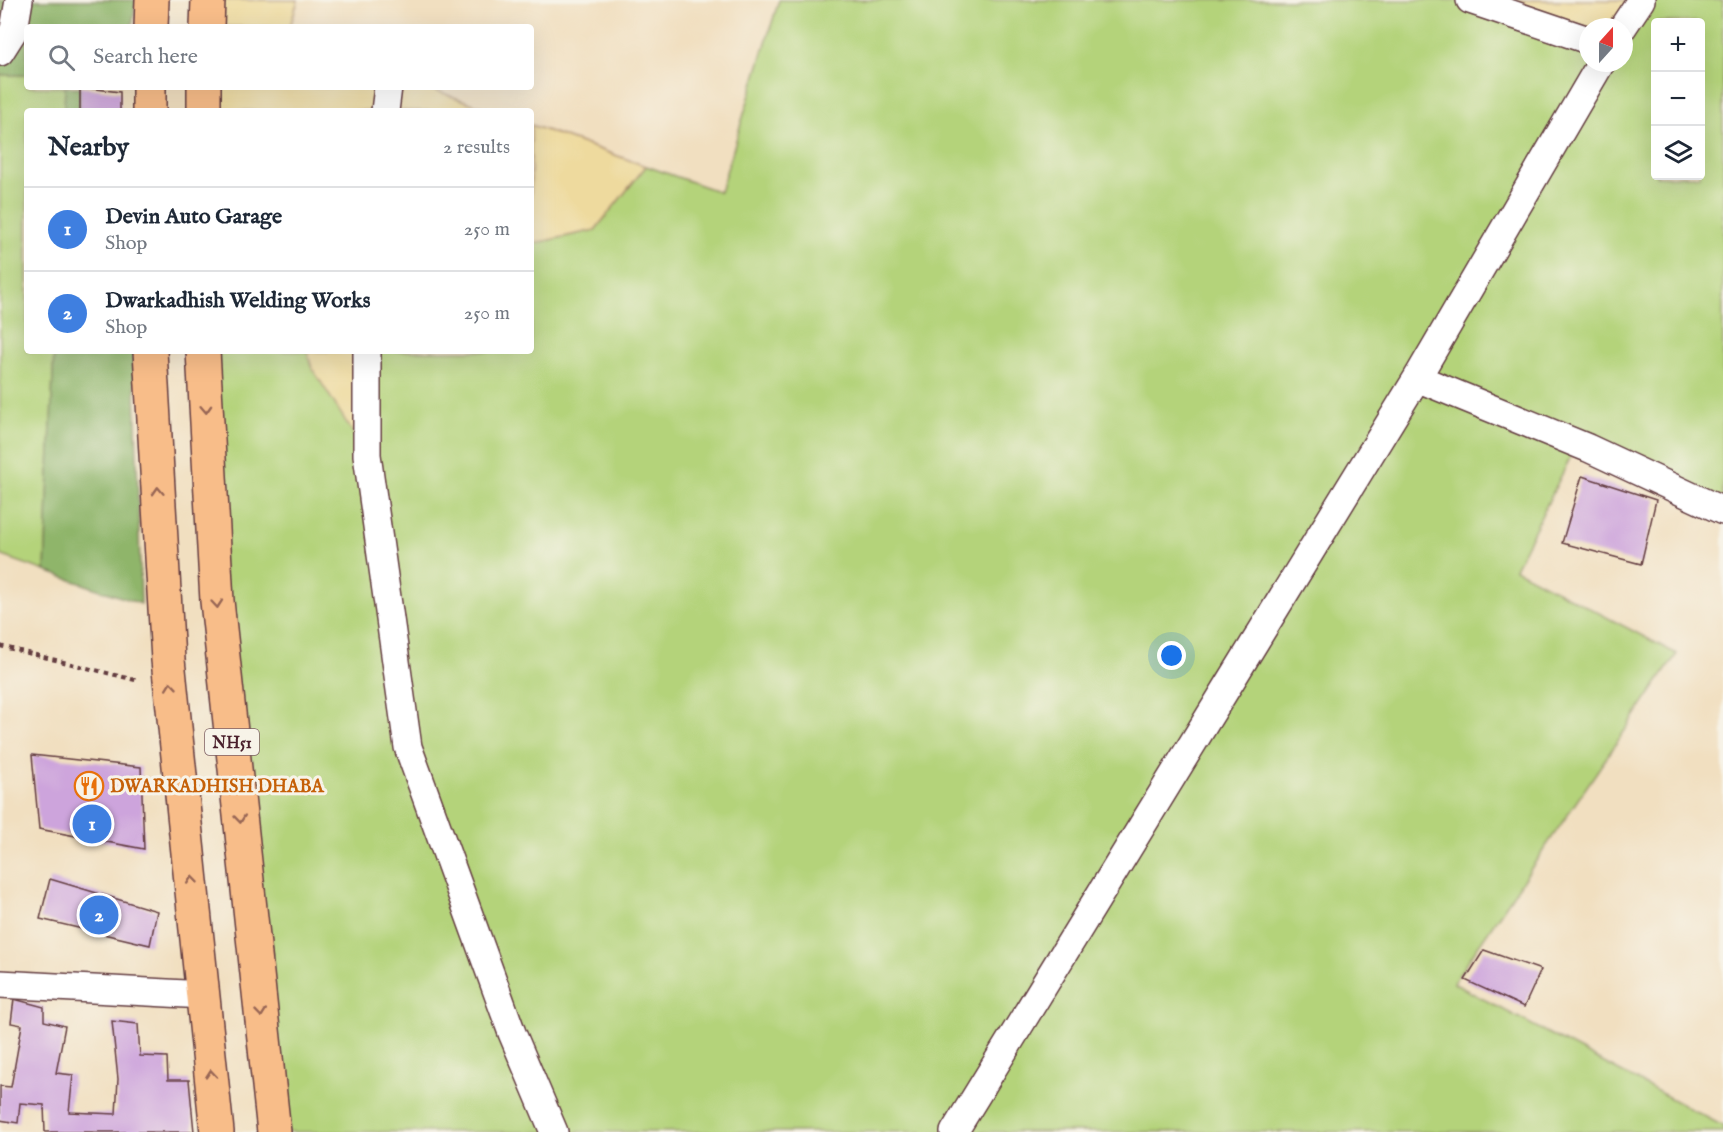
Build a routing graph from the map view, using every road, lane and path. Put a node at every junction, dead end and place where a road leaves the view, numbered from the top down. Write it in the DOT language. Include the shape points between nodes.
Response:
graph roads {
  1 [pos="20,0"];
  2 [pos="152,0"];
  3 [pos="208,0"];
  4 [pos="1470,0"];
  5 [pos="1641,0"];
  6 [pos="1629,18"];
  7 [pos="151,24"];
  8 [pos="207,24"];
  9 [pos="1579,37"];
  10 [pos="0,52"];
  11 [pos="1596,72"];
  12 [pos="149,90"];
  13 [pos="204,90"];
  14 [pos="388,90"];
  15 [pos="149,108"];
  16 [pos="204,108"];
  17 [pos="385,108"];
  18 [pos="150,354"];
  19 [pos="203,354"];
  20 [pos="367,354"];
  21 [pos="1417,378"];
  22 [pos="1723,511"];
  23 [pos="0,646"];
  24 [pos="172,689"];
  25 [pos="0,984"];
  26 [pos="204,995"];
  27 [pos="217,1132"];
  28 [pos="274,1132"];
  29 [pos="554,1132"];
  30 [pos="954,1132"];
  1 -- 10 [label="street" via="14,30"];
  2 -- 7 [label="highway"];
  3 -- 8 [label="highway"];
  4 -- 9 [label="street"];
  5 -- 6 [label="street"];
  11 -- 21 [label="street"];
  12 -- 15 [label="highway"];
  13 -- 16 [label="highway"];
  14 -- 17 [label="street"];
  24 -- 18 [label="highway, NH51, one-way"];
  19 -- 28 [label="highway, NH51, one-way" via="217,601"];
  20 -- 29 [label="street" via="367,455 408,747 512,1033"];
  21 -- 22 [label="street" via="1587,448"];
  21 -- 30 [label="street"];
  23 -- 24 [label="path"];
  26 -- 24 [label="highway, NH51, one-way"];
  25 -- 26 [label="street"];
  27 -- 26 [label="highway, NH51, one-way"];
}
